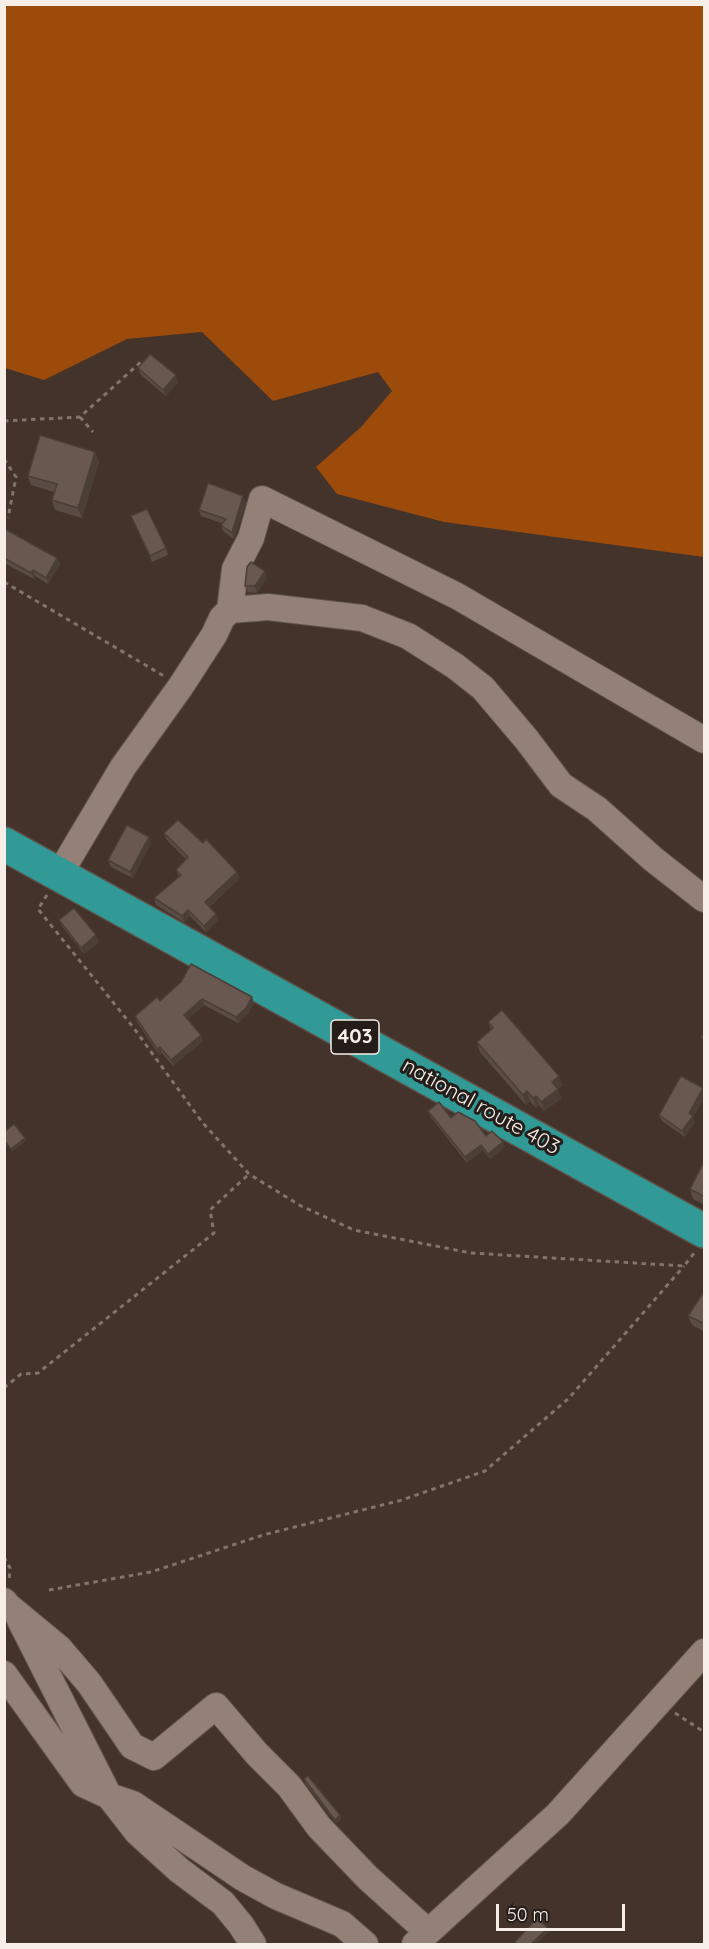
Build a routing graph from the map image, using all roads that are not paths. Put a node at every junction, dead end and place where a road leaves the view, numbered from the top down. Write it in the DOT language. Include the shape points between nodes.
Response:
graph roads {
  1 [pos="230,610"];
  2 [pos="705,740"];
  3 [pos="4,844"];
  4 [pos="60,873"];
  5 [pos="705,899"];
  6 [pos="701,1240"];
  7 [pos="10,1606"];
  8 [pos="705,1652"];
  9 [pos="4,1674"];
  10 [pos="109,1796"];
  11 [pos="421,1938"];
  12 [pos="253,1944"];
  13 [pos="364,1944"];
  1 -- 2 [label="street" via="236,569 251,538 262,499 457,596"];
  1 -- 4 [label="street" via="123,767"];
  1 -- 5 [label="street" via="268,607 362,618 408,636 483,688 561,785 597,809"];
  3 -- 4 [label="highway, national route 403 / 403"];
  4 -- 6 [label="highway, national route 403 / 403"];
  7 -- 10 [label="street"];
  7 -- 11 [label="street" via="59,1648 89,1683 132,1746 154,1757 216,1707"];
  8 -- 11 [label="street" via="558,1814"];
  9 -- 10 [label="street" via="82,1784"];
  10 -- 12 [label="street" via="137,1832 222,1903"];
  10 -- 13 [label="street" via="133,1804 243,1878 342,1924"];
}
